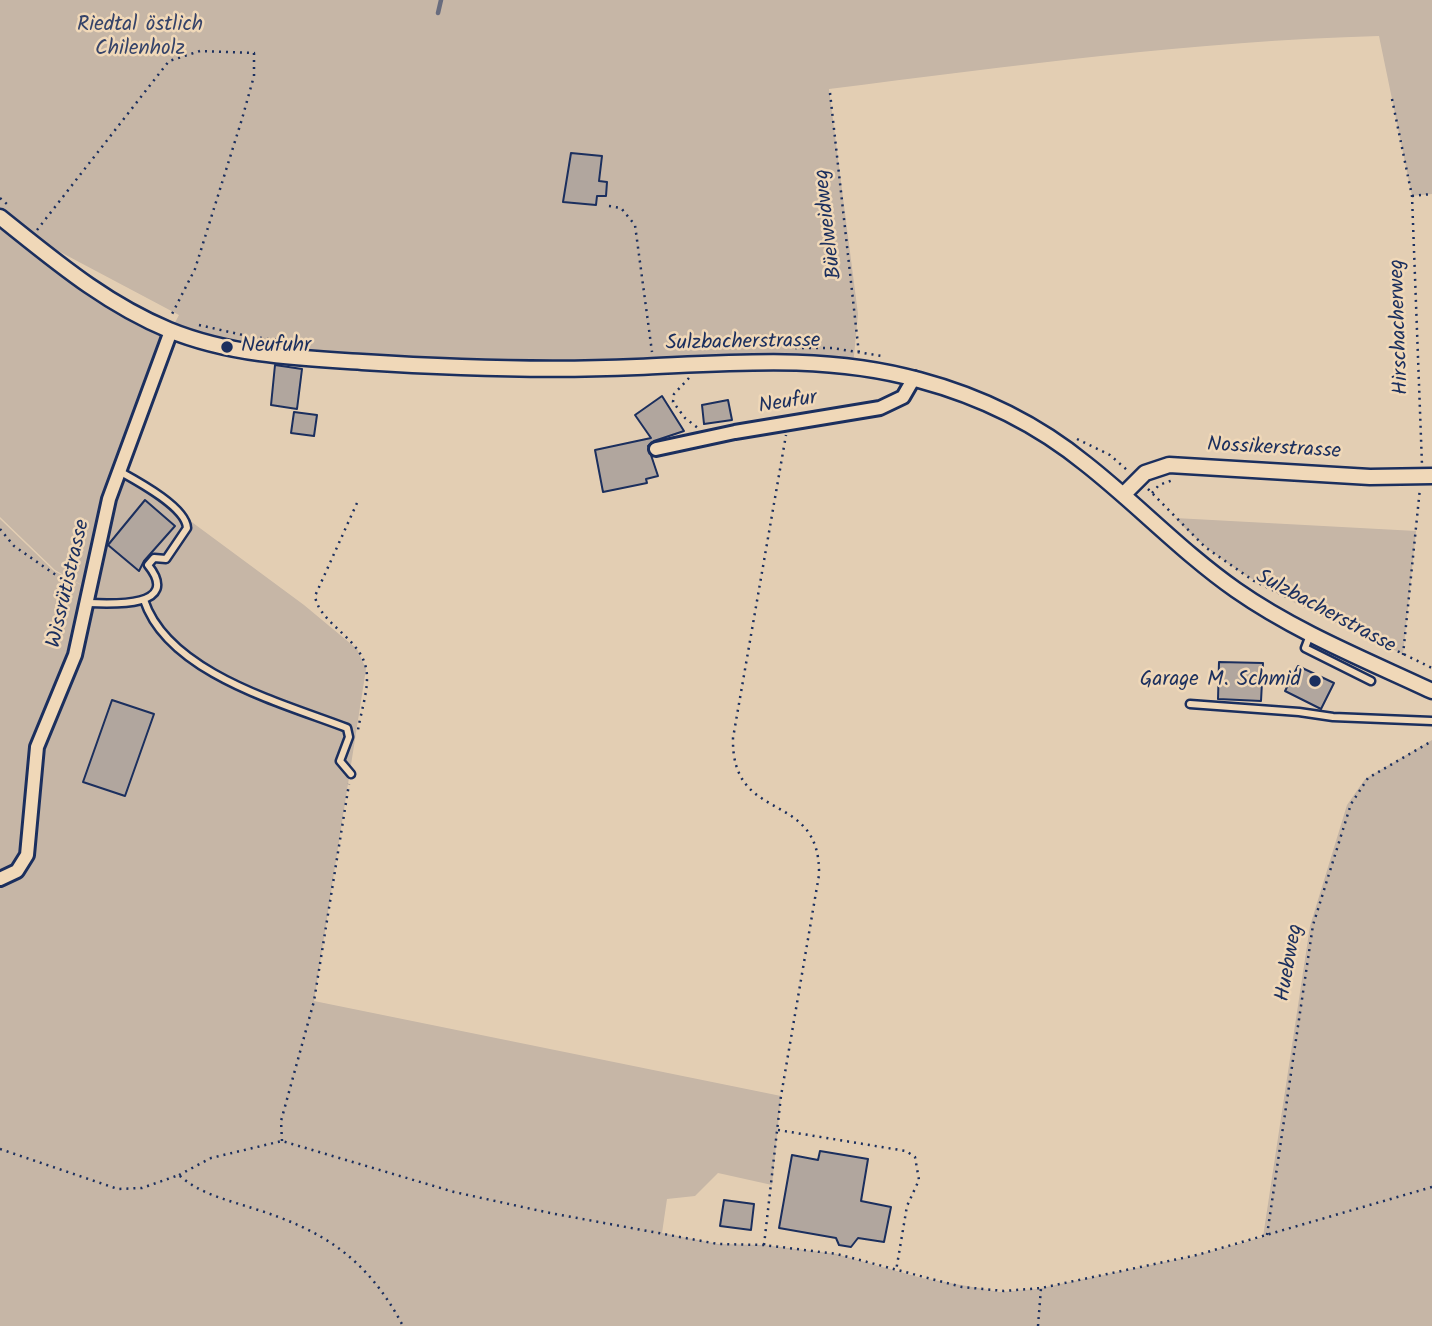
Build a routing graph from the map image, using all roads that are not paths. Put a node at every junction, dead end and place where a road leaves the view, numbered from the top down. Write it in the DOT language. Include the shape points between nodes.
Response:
graph roads {
  1 [pos="5,211"];
  2 [pos="171,331"];
  3 [pos="914,379"];
  4 [pos="656,449"];
  5 [pos="120,471"];
  6 [pos="1427,476"];
  7 [pos="1123,495"];
  8 [pos="87,600"];
  9 [pos="144,600"];
  10 [pos="1311,633"];
  11 [pos="1371,681"];
  12 [pos="1432,691"];
  13 [pos="1190,704"];
  14 [pos="1432,721"];
  15 [pos="351,774"];
  16 [pos="0,879"];
  1 -- 2 [label="street, Sulzbacherstrasse" via="92,290"];
  2 -- 3 [label="street, Sulzbacherstrasse" via="234,348 328,360 537,370 652,359 697,365 795,361 853,366"];
  2 -- 5 [label="street, Wissrütistrasse"];
  3 -- 4 [label="street, Neufur" via="903,397 889,405"];
  3 -- 7 [label="street, Sulzbacherstrasse" via="1014,417 1083,461"];
  5 -- 8 [label="street, Wissrütistrasse" via="101,529"];
  5 -- 9 [label="lane" via="173,507 187,523 166,559 154,558 148,565 156,584"];
  6 -- 7 [label="street, Nossikerstrasse" via="1169,465 1145,472"];
  7 -- 10 [label="street, Sulzbacherstrasse" via="1236,590"];
  8 -- 9 [label="lane" via="131,605"];
  8 -- 16 [label="street, Wissrütistrasse" via="75,655 37,747 27,855 17,871"];
  9 -- 15 [label="lane" via="160,631 212,672 346,727 349,737 340,761"];
  10 -- 11 [label="lane" via="1305,648"];
  10 -- 12 [label="street, Sulzbacherstrasse"];
  13 -- 14 [label="lane"];
}
